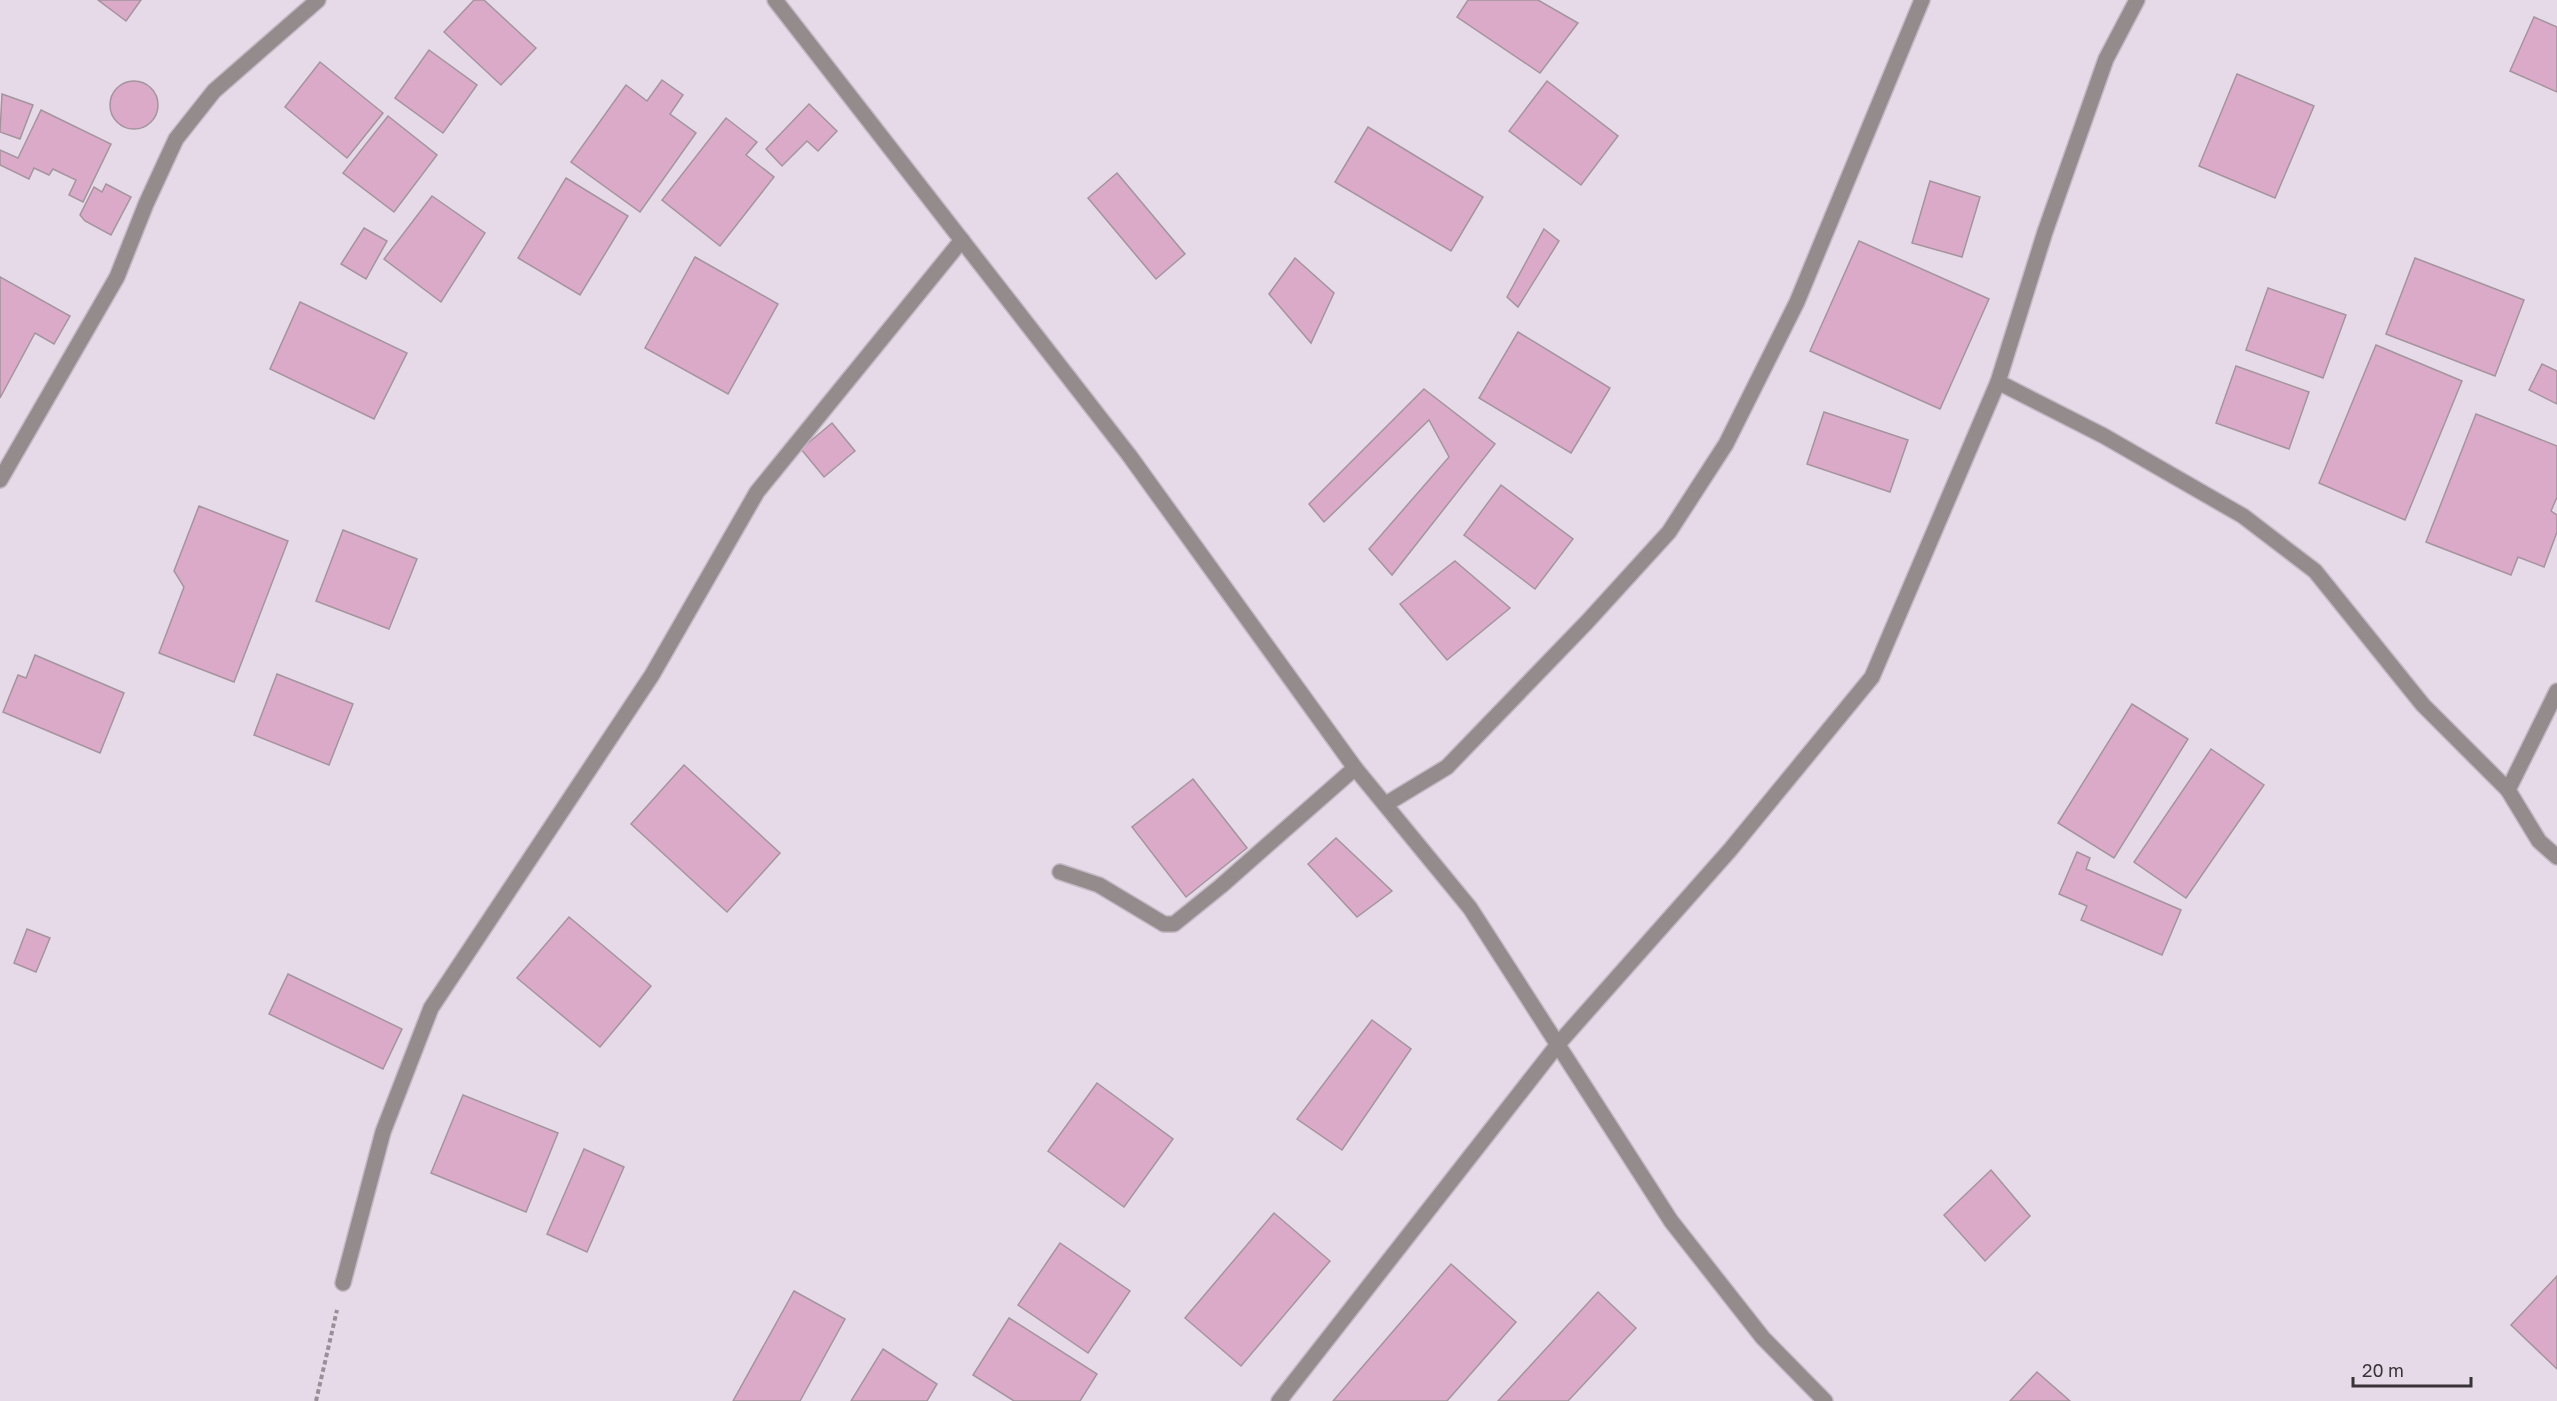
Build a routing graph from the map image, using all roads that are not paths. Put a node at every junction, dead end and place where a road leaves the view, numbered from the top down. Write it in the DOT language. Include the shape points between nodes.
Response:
graph roads {
  1 [pos="318,0"];
  2 [pos="775,0"];
  3 [pos="1922,0"];
  4 [pos="2136,0"];
  5 [pos="962,240"];
  6 [pos="1998,382"];
  7 [pos="0,480"];
  8 [pos="2557,691"];
  9 [pos="1355,768"];
  10 [pos="2508,790"];
  11 [pos="1386,804"];
  12 [pos="2557,857"];
  13 [pos="1060,872"];
  14 [pos="1559,1043"];
  15 [pos="343,1283"];
  16 [pos="1279,1401"];
  17 [pos="1825,1401"];
  1 -- 7 [label="street" via="214,91 176,139 117,277"];
  2 -- 5 [label="street"];
  3 -- 11 [label="street" via="1797,302 1726,444 1669,532 1448,767"];
  4 -- 6 [label="street" via="2106,59"];
  5 -- 9 [label="street" via="1129,454"];
  5 -- 15 [label="street" via="757,492 652,675 431,1008 383,1131"];
  6 -- 10 [label="street" via="2104,436 2243,516 2315,571 2423,705"];
  6 -- 14 [label="street" via="1872,677 1730,850"];
  8 -- 10 [label="street"];
  9 -- 11 [label="street"];
  9 -- 13 [label="street" via="1174,924 1164,924 1099,885"];
  10 -- 12 [label="street" via="2539,841"];
  11 -- 14 [label="street" via="1470,908"];
  14 -- 16 [label="street"];
  14 -- 17 [label="street" via="1671,1221 1763,1338"];
}
